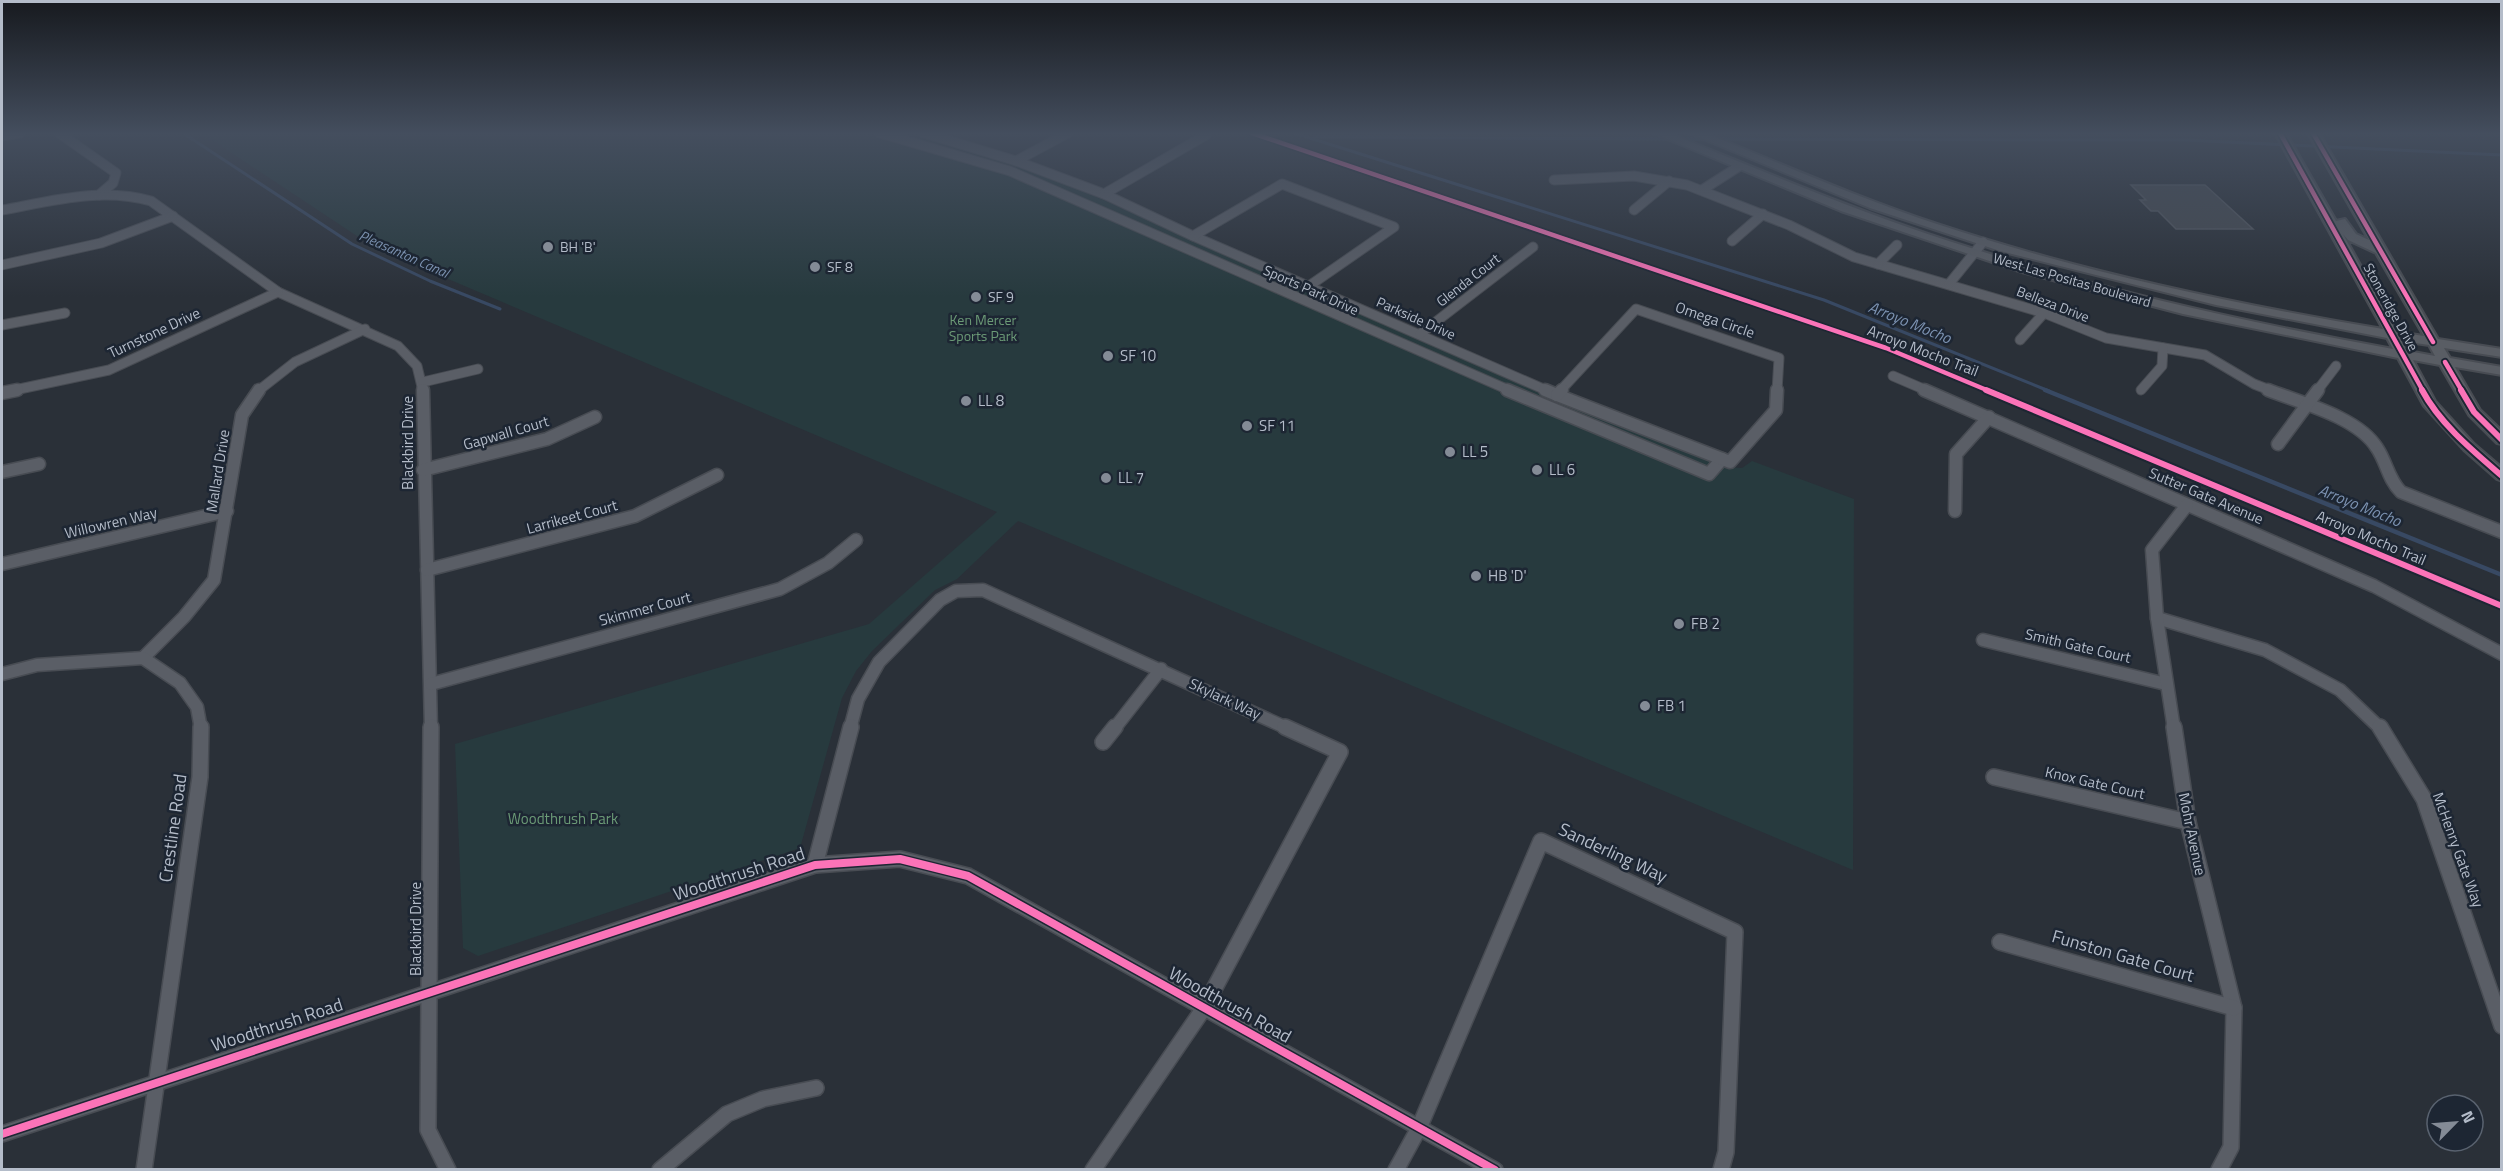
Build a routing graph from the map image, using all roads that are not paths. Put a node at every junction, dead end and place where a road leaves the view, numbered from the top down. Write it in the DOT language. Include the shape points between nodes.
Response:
graph roads {
  1 [pos="108,188"];
  2 [pos="1048,188"];
  3 [pos="1087,188"];
  4 [pos="1115,188"];
  5 [pos="1276,188"];
  6 [pos="1292,188"];
  7 [pos="1661,188"];
  8 [pos="1693,188"];
  9 [pos="1706,188"];
  10 [pos="1791,188"];
  11 [pos="1830,188"];
  12 [pos="2316,188"];
  13 [pos="2335,188"];
  14 [pos="1702,190"];
  15 [pos="1104,194"];
  16 [pos="99,195"];
  17 [pos="2315,197"];
  18 [pos="2,210"];
  19 [pos="1634,210"];
  20 [pos="1763,214"];
  21 [pos="172,216"];
  22 [pos="1193,236"];
  23 [pos="1732,241"];
  24 [pos="1983,242"];
  25 [pos="1897,245"];
  26 [pos="1533,247"];
  27 [pos="2380,250"];
  28 [pos="1974,252"];
  29 [pos="1878,264"];
  30 [pos="2,265"];
  31 [pos="1949,284"];
  32 [pos="1310,286"];
  33 [pos="279,292"];
  34 [pos="65,313"];
  35 [pos="2044,313"];
  36 [pos="2,325"];
  37 [pos="365,329"];
  38 [pos="1420,334"];
  39 [pos="2392,336"];
  40 [pos="2020,340"];
  41 [pos="2433,342"];
  42 [pos="2163,348"];
  43 [pos="2502,352"];
  44 [pos="2404,356"];
  45 [pos="2445,362"];
  46 [pos="2336,366"];
  47 [pos="478,369"];
  48 [pos="2502,371"];
  49 [pos="1893,376"];
  50 [pos="423,382"];
  51 [pos="2141,390"];
  52 [pos="2,393"];
  53 [pos="1557,395"];
  54 [pos="2306,405"];
  55 [pos="595,417"];
  56 [pos="1989,417"];
  57 [pos="2502,441"];
  58 [pos="2278,444"];
  59 [pos="1726,461"];
  60 [pos="39,464"];
  61 [pos="423,470"];
  62 [pos="2,472"];
  63 [pos="717,475"];
  64 [pos="2502,476"];
  65 [pos="2187,505"];
  66 [pos="227,511"];
  67 [pos="1956,511"];
  68 [pos="2502,532"];
  69 [pos="855,540"];
  70 [pos="2,564"];
  71 [pos="427,570"];
  72 [pos="2157,618"];
  73 [pos="1983,640"];
  74 [pos="2502,654"];
  75 [pos="143,658"];
  76 [pos="1161,669"];
  77 [pos="2,674"];
  78 [pos="431,684"];
  79 [pos="2166,684"];
  80 [pos="1103,742"];
  81 [pos="1994,777"];
  82 [pos="2188,822"];
  83 [pos="814,865"];
  84 [pos="2000,942"];
  85 [pos="431,990"];
  86 [pos="1204,1008"];
  87 [pos="2234,1008"];
  88 [pos="2502,1026"];
  89 [pos="158,1080"];
  90 [pos="816,1088"];
  91 [pos="1419,1128"];
  92 [pos="2,1134"];
  93 [pos="144,1170"];
  94 [pos="448,1170"];
  95 [pos="660,1170"];
  96 [pos="1093,1170"];
  97 [pos="1396,1170"];
  98 [pos="1495,1170"];
  99 [pos="1721,1170"];
  100 [pos="2219,1170"];
  1 -- 16 [label="street"];
  2 -- 59 [label="street, Sports Park Drive" via="1434,359 1709,474"];
  3 -- 15 [label="street, Parkside Drive"];
  4 -- 15 [label="street"];
  5 -- 22 [label="street"];
  6 -- 32 [label="street" via="1394,226"];
  7 -- 19 [label="street"];
  8 -- 14 [label="street, Belleza Drive"];
  9 -- 14 [label="street"];
  10 -- 28 [label="main road, West Las Positas Boulevard"];
  11 -- 24 [label="main road, West Las Positas Boulevard"];
  12 -- 17 [label="main road, Stoneridge Drive"];
  13 -- 27 [label="main road, Stoneridge Drive"];
  14 -- 20 [label="street, Belleza Drive"];
  15 -- 22 [label="street, Parkside Drive"];
  16 -- 18 [label="street, Blackbird Drive"];
  16 -- 21 [label="street, Blackbird Drive" via="135,195"];
  17 -- 27 [label="main road" via="2336,212 2352,237"];
  17 -- 39 [label="main road, Stoneridge Drive"];
  20 -- 23 [label="street"];
  20 -- 29 [label="street, Belleza Drive" via="1830,247"];
  21 -- 30 [label="street" via="101,243"];
  21 -- 33 [label="street, Blackbird Drive"];
  22 -- 32 [label="street, Parkside Drive"];
  24 -- 28 [label="street"];
  24 -- 39 [label="main road, West Las Positas Boulevard" via="2197,298"];
  25 -- 29 [label="street"];
  26 -- 38 [label="street, Glenda Court"];
  27 -- 41 [label="main road, Stoneridge Drive"];
  28 -- 31 [label="street"];
  28 -- 44 [label="main road, West Las Positas Boulevard" via="2165,306"];
  29 -- 31 [label="street, Belleza Drive"];
  31 -- 35 [label="street, Belleza Drive"];
  32 -- 38 [label="street, Parkside Drive"];
  33 -- 37 [label="street, Blackbird Drive"];
  33 -- 52 [label="street, Turnstone Drive" via="110,370"];
  34 -- 36 [label="street"];
  35 -- 40 [label="street"];
  35 -- 42 [label="street, Belleza Drive" via="2106,338"];
  37 -- 50 [label="street, Blackbird Drive" via="413,356"];
  37 -- 66 [label="street, Mallard Drive" via="279,372 249,401 242,415"];
  38 -- 53 [label="street, Parkside Drive"];
  39 -- 41 [label="main road, West Las Positas Boulevard"];
  39 -- 44 [label="main road, Stoneridge Drive"];
  41 -- 43 [label="main road, West Las Positas Boulevard"];
  41 -- 45 [label="main road, Stoneridge Drive"];
  42 -- 51 [label="street" via="2163,365"];
  42 -- 54 [label="street, Belleza Drive" via="2205,355 2254,384"];
  44 -- 45 [label="main road, West Las Positas Boulevard"];
  44 -- 64 [label="main road, Stoneridge Drive" via="2429,403"];
  45 -- 48 [label="main road, West Las Positas Boulevard"];
  45 -- 57 [label="main road, Stoneridge Drive" via="2474,412"];
  46 -- 54 [label="street"];
  47 -- 50 [label="street"];
  49 -- 56 [label="street, Sutter Gate Avenue"];
  50 -- 61 [label="street, Blackbird Drive"];
  53 -- 59 [label="street, Parkside Drive"];
  53 -- 59 [label="street, Omega Circle" via="1636,309 1779,358 1776,410"];
  54 -- 58 [label="street"];
  54 -- 68 [label="street, Belleza Drive" via="2354,424 2368,436 2384,459 2392,483 2401,492"];
  55 -- 61 [label="street, Gapwall Court" via="547,439"];
  56 -- 65 [label="street, Sutter Gate Avenue"];
  56 -- 67 [label="street" via="1956,453"];
  60 -- 62 [label="street"];
  61 -- 71 [label="street, Blackbird Drive"];
  63 -- 71 [label="street, Larrikeet Court" via="635,516"];
  65 -- 72 [label="street, Mohr Avenue" via="2152,550"];
  65 -- 74 [label="street, Sutter Gate Avenue" via="2374,586"];
  66 -- 70 [label="street, Willowren Way"];
  66 -- 75 [label="street, Mallard Drive" via="214,580"];
  69 -- 78 [label="street, Skimmer Court" via="828,563 780,589"];
  71 -- 78 [label="street, Blackbird Drive"];
  72 -- 79 [label="street, Mohr Avenue"];
  72 -- 88 [label="street, McHenry Gate Way" via="2265,650 2340,690 2385,732 2424,799"];
  73 -- 79 [label="street, Smith Gate Court"];
  75 -- 77 [label="street" via="37,665"];
  75 -- 89 [label="street, Crestline Road" via="180,683 197,707 202,733 200,777"];
  76 -- 80 [label="street"];
  76 -- 83 [label="street, Skylark Way" via="983,590 956,591 940,600 879,662 858,699"];
  76 -- 86 [label="street, Skylark Way" via="1340,752"];
  78 -- 85 [label="street, Blackbird Drive"];
  79 -- 82 [label="street, Mohr Avenue"];
  81 -- 82 [label="street, Knox Gate Court"];
  82 -- 87 [label="street, Mohr Avenue"];
  83 -- 85 [label="street, Woodthrush Road"];
  83 -- 86 [label="street, Woodthrush Road" via="900,859 968,876"];
  84 -- 87 [label="street, Funston Gate Court"];
  85 -- 89 [label="street, Woodthrush Road"];
  85 -- 94 [label="street, Blackbird Drive" via="428,1130"];
  86 -- 91 [label="street, Woodthrush Road"];
  86 -- 96 [label="street, Skylark Way"];
  87 -- 100 [label="street, Mohr Avenue" via="2231,1147"];
  89 -- 92 [label="street, Woodthrush Road"];
  89 -- 93 [label="street, Crestline Road"];
  90 -- 95 [label="street" via="763,1099 727,1114"];
  91 -- 97 [label="street"];
  91 -- 98 [label="street, Woodthrush Road"];
  91 -- 99 [label="street, Sanderling Way" via="1541,841 1735,932 1726,1152"];
}
